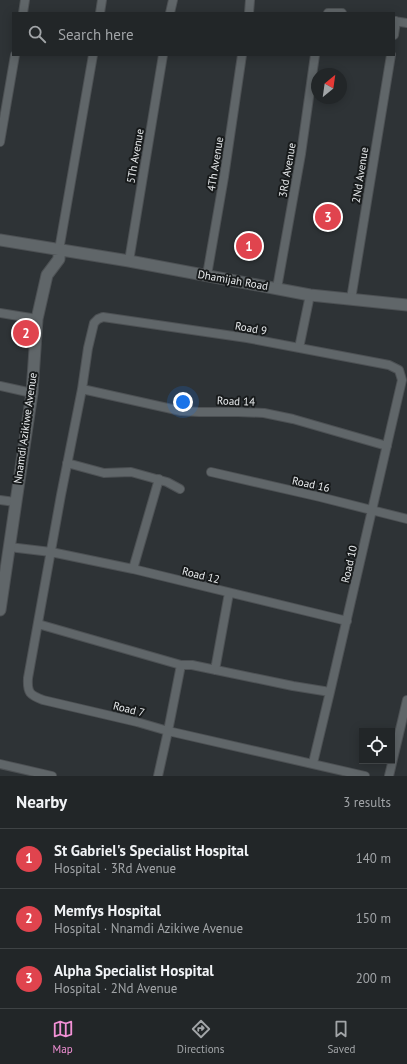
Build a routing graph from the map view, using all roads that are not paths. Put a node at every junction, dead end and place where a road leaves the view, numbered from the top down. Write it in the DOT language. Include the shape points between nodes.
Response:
graph roads {
  1 [pos="25,0"];
  2 [pos="102,0"];
  3 [pos="172,0"];
  4 [pos="250,0"];
  5 [pos="23,12"];
  6 [pos="100,12"];
  7 [pos="170,12"];
  8 [pos="248,12"];
  9 [pos="395,21"];
  10 [pos="407,23"];
  11 [pos="15,56"];
  12 [pos="93,56"];
  13 [pos="163,56"];
  14 [pos="242,56"];
  15 [pos="316,56"];
  16 [pos="391,56"];
  17 [pos="0,142"];
  18 [pos="0,240"];
  19 [pos="59,250"];
  20 [pos="128,261"];
  21 [pos="207,275"];
  22 [pos="277,288"];
  23 [pos="310,295"];
  24 [pos="351,299"];
  25 [pos="407,305"];
  26 [pos="0,312"];
  27 [pos="37,319"];
  28 [pos="98,319"];
  29 [pos="298,348"];
  30 [pos="399,370"];
  31 [pos="0,386"];
  32 [pos="82,389"];
  33 [pos="32,393"];
  34 [pos="387,446"];
  35 [pos="67,464"];
  36 [pos="211,472"];
  37 [pos="160,479"];
  38 [pos="180,489"];
  39 [pos="0,500"];
  40 [pos="15,502"];
  41 [pos="373,510"];
  42 [pos="407,519"];
  43 [pos="9,547"];
  44 [pos="51,552"];
  45 [pos="133,569"];
  46 [pos="229,593"];
  47 [pos="0,610"];
  48 [pos="347,620"];
  49 [pos="38,624"];
  50 [pos="181,665"];
  51 [pos="215,670"];
  52 [pos="330,692"];
  53 [pos="407,700"];
  54 [pos="168,731"];
  55 [pos="312,763"];
  56 [pos="0,764"];
  57 [pos="52,776"];
  58 [pos="158,776"];
  59 [pos="364,776"];
  60 [pos="389,776"];
  1 -- 5 [label="street"];
  2 -- 6 [label="street"];
  3 -- 7 [label="street"];
  4 -- 8 [label="street"];
  9 -- 10 [label="street"];
  11 -- 17 [label="street"];
  12 -- 19 [label="street"];
  13 -- 20 [label="street, 5Th Avenue"];
  14 -- 21 [label="street, 4Th Avenue"];
  15 -- 22 [label="street, 3Rd Avenue"];
  16 -- 24 [label="street, 2Nd Avenue"];
  18 -- 19 [label="main road, Dhamijah Road"];
  19 -- 20 [label="main road, Dhamijah Road"];
  19 -- 27 [label="main road, Nnamdi Azikiwe Avenue" via="58,259 47,275"];
  20 -- 21 [label="main road, Dhamijah Road"];
  21 -- 22 [label="main road, Dhamijah Road"];
  22 -- 23 [label="main road, Dhamijah Road"];
  23 -- 24 [label="main road, Dhamijah Road"];
  23 -- 29 [label="street"];
  24 -- 25 [label="main road, Dhamijah Road"];
  26 -- 27 [label="street"];
  27 -- 33 [label="main road, Nnamdi Azikiwe Avenue"];
  28 -- 29 [label="street, Road 9" via="103,317 177,327"];
  28 -- 32 [label="street, Road 7" via="94,324 88,348"];
  29 -- 30 [label="street, Road 9" via="389,365"];
  30 -- 34 [label="street, Road 10" via="402,380"];
  31 -- 33 [label="street"];
  32 -- 34 [label="street, Road 14" via="181,411 238,412 293,419"];
  32 -- 35 [label="street, Road 7"];
  33 -- 40 [label="main road, Nnamdi Azikiwe Avenue"];
  34 -- 41 [label="street, Road 10"];
  35 -- 37 [label="street" via="104,473 131,472"];
  35 -- 44 [label="street, Road 7"];
  36 -- 41 [label="street, Road 16"];
  37 -- 38 [label="street"];
  37 -- 45 [label="street"];
  39 -- 40 [label="street"];
  40 -- 43 [label="main road, Nnamdi Azikiwe Avenue"];
  41 -- 42 [label="street, Road 16"];
  41 -- 48 [label="street, Road 10"];
  43 -- 44 [label="street, Road 12"];
  43 -- 47 [label="main road, Nnamdi Azikiwe Avenue"];
  44 -- 45 [label="street, Road 12"];
  44 -- 49 [label="street, Road 7"];
  45 -- 46 [label="street, Road 12"];
  46 -- 48 [label="street, Road 12"];
  46 -- 51 [label="street"];
  48 -- 52 [label="street, Road 10"];
  49 -- 50 [label="street"];
  49 -- 54 [label="street, Road 7" via="28,678 29,692 33,696"];
  50 -- 51 [label="street"];
  50 -- 54 [label="street"];
  51 -- 52 [label="street"];
  52 -- 55 [label="street, Road 10"];
  53 -- 60 [label="street"];
  54 -- 55 [label="street, Road 7"];
  54 -- 58 [label="street"];
  55 -- 59 [label="street, Road 7"];
  56 -- 57 [label="street"];
}
